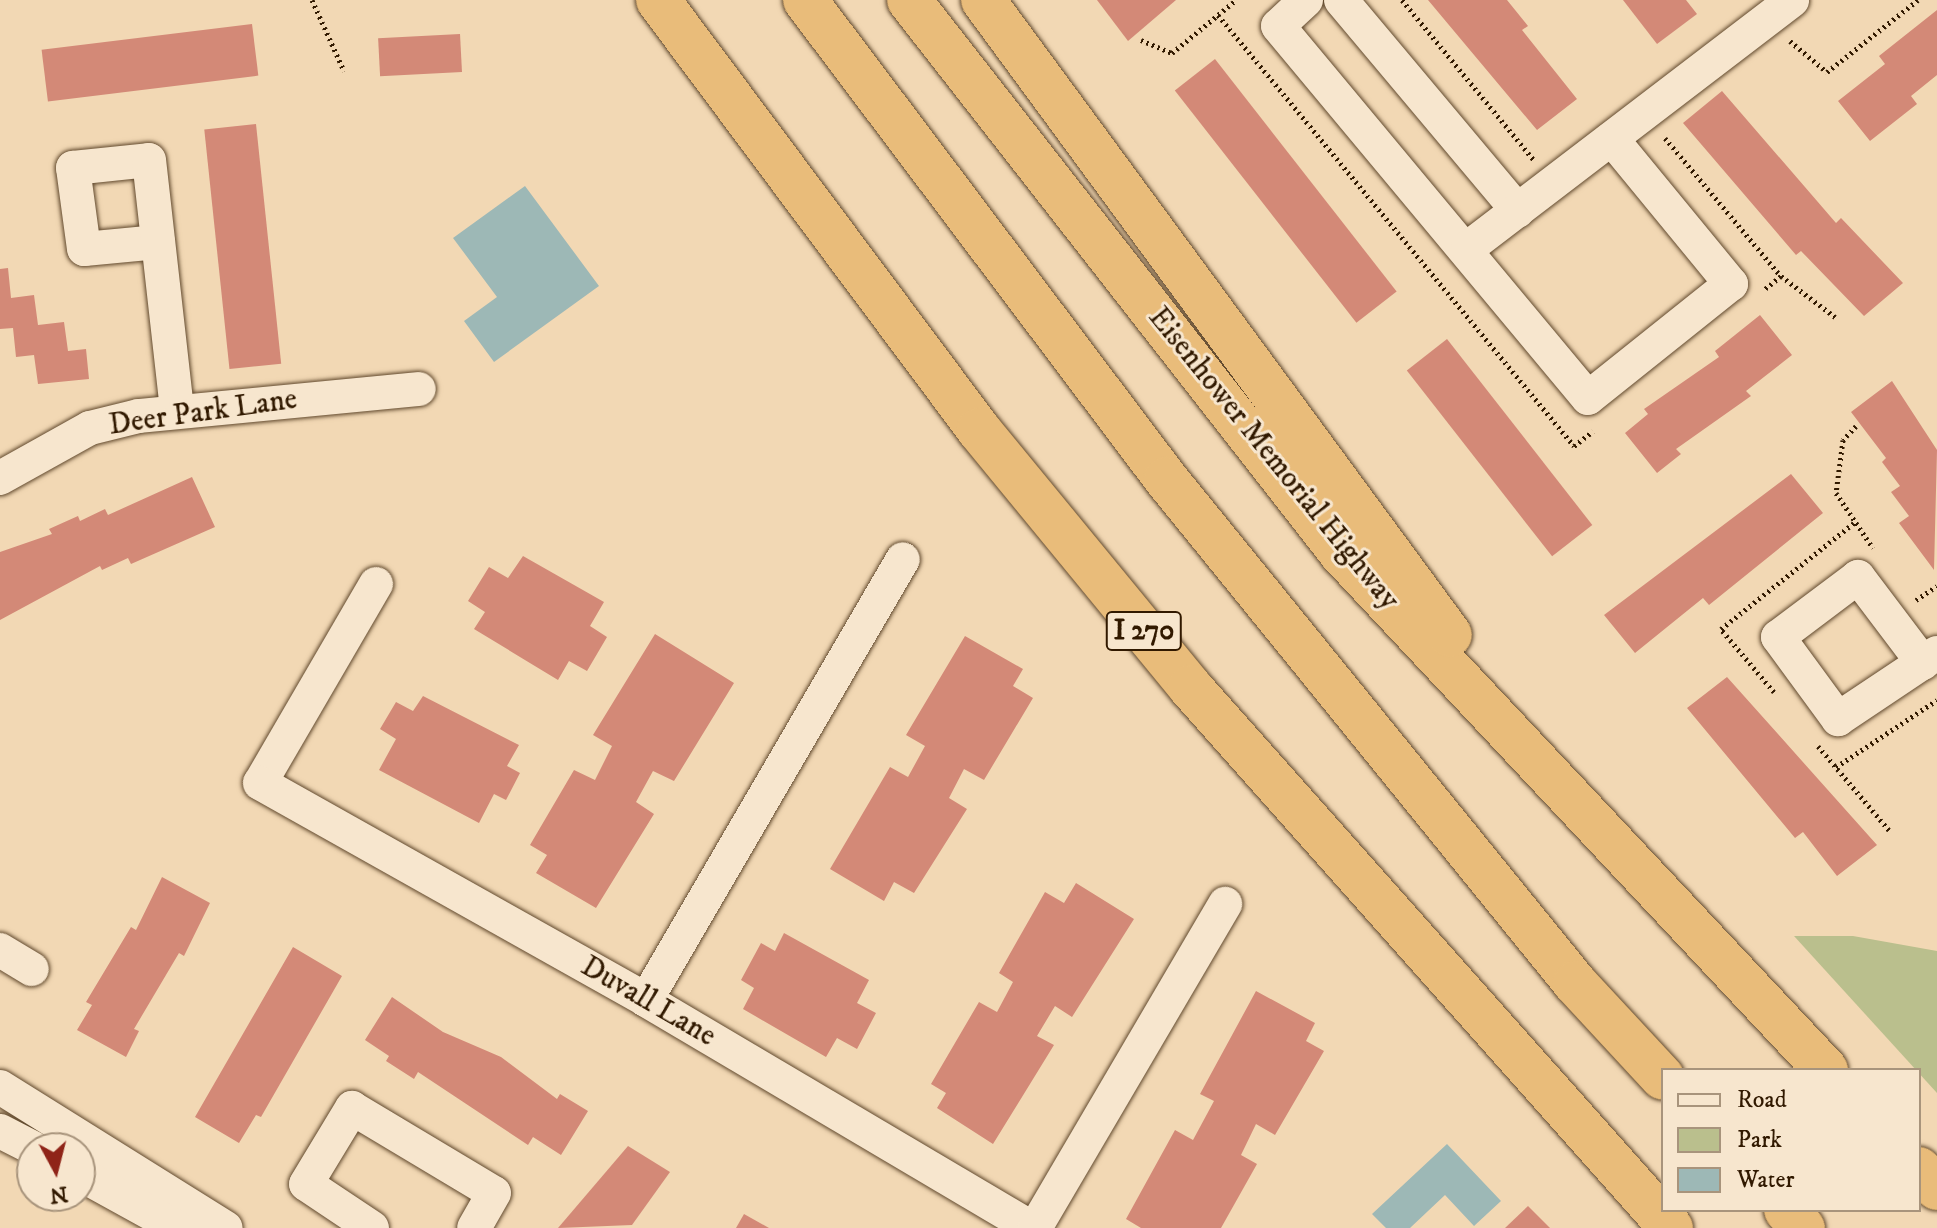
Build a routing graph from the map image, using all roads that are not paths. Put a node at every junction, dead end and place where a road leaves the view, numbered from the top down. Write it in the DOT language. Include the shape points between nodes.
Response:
graph roads {
  1 [pos="658,0"];
  2 [pos="805,0"];
  3 [pos="909,0"];
  4 [pos="983,0"];
  5 [pos="1306,0"];
  6 [pos="1341,0"];
  7 [pos="1780,12"];
  8 [pos="1612,139"];
  9 [pos="1518,211"];
  10 [pos="158,242"];
  11 [pos="1468,248"];
  12 [pos="419,389"];
  13 [pos="177,411"];
  14 [pos="0,478"];
  15 [pos="903,559"];
  16 [pos="376,584"];
  17 [pos="1564,792"];
  18 [pos="1225,904"];
  19 [pos="0,950"];
  20 [pos="32,969"];
  21 [pos="646,1000"];
  22 [pos="1824,1068"];
  23 [pos="1661,1076"];
  24 [pos="0,1087"];
  25 [pos="1921,1171"];
  26 [pos="96,1183"];
  27 [pos="1937,1188"];
  28 [pos="1788,1212"];
  29 [pos="178,1228"];
  30 [pos="226,1228"];
  31 [pos="372,1228"];
  32 [pos="474,1228"];
  33 [pos="1033,1228"];
  34 [pos="1671,1228"];
  35 [pos="1803,1228"];
  1 -- 34 [label="highway, I 270" via="979,430 1190,687"];
  2 -- 23 [label="highway" via="1166,479 1575,983"];
  3 -- 17 [label="highway, Eisenhower Memorial Highway" via="1341,553"];
  4 -- 17 [label="highway"];
  5 -- 11 [label="street" via="1278,26"];
  6 -- 9 [label="street"];
  7 -- 8 [label="street"];
  8 -- 9 [label="street"];
  8 -- 11 [label="street" via="1731,284 1588,398"];
  9 -- 11 [label="street"];
  10 -- 13 [label="street"];
  12 -- 13 [label="street, Deer Park Lane"];
  13 -- 14 [label="street, Deer Park Lane" via="90,428"];
  15 -- 21 [label="street"];
  16 -- 21 [label="street, Duvall Lane" via="260,783"];
  17 -- 22 [label="highway, Eisenhower Memorial Highway"];
  18 -- 33 [label="street"];
  19 -- 20 [label="street"];
  21 -- 33 [label="street, Duvall Lane"];
  24 -- 30 [label="street"];
  25 -- 27 [label="highway"];
  26 -- 29 [label="street"];
  28 -- 35 [label="highway"];
  31 -- 32 [label="street" via="306,1184 352,1108 494,1193"];
}
